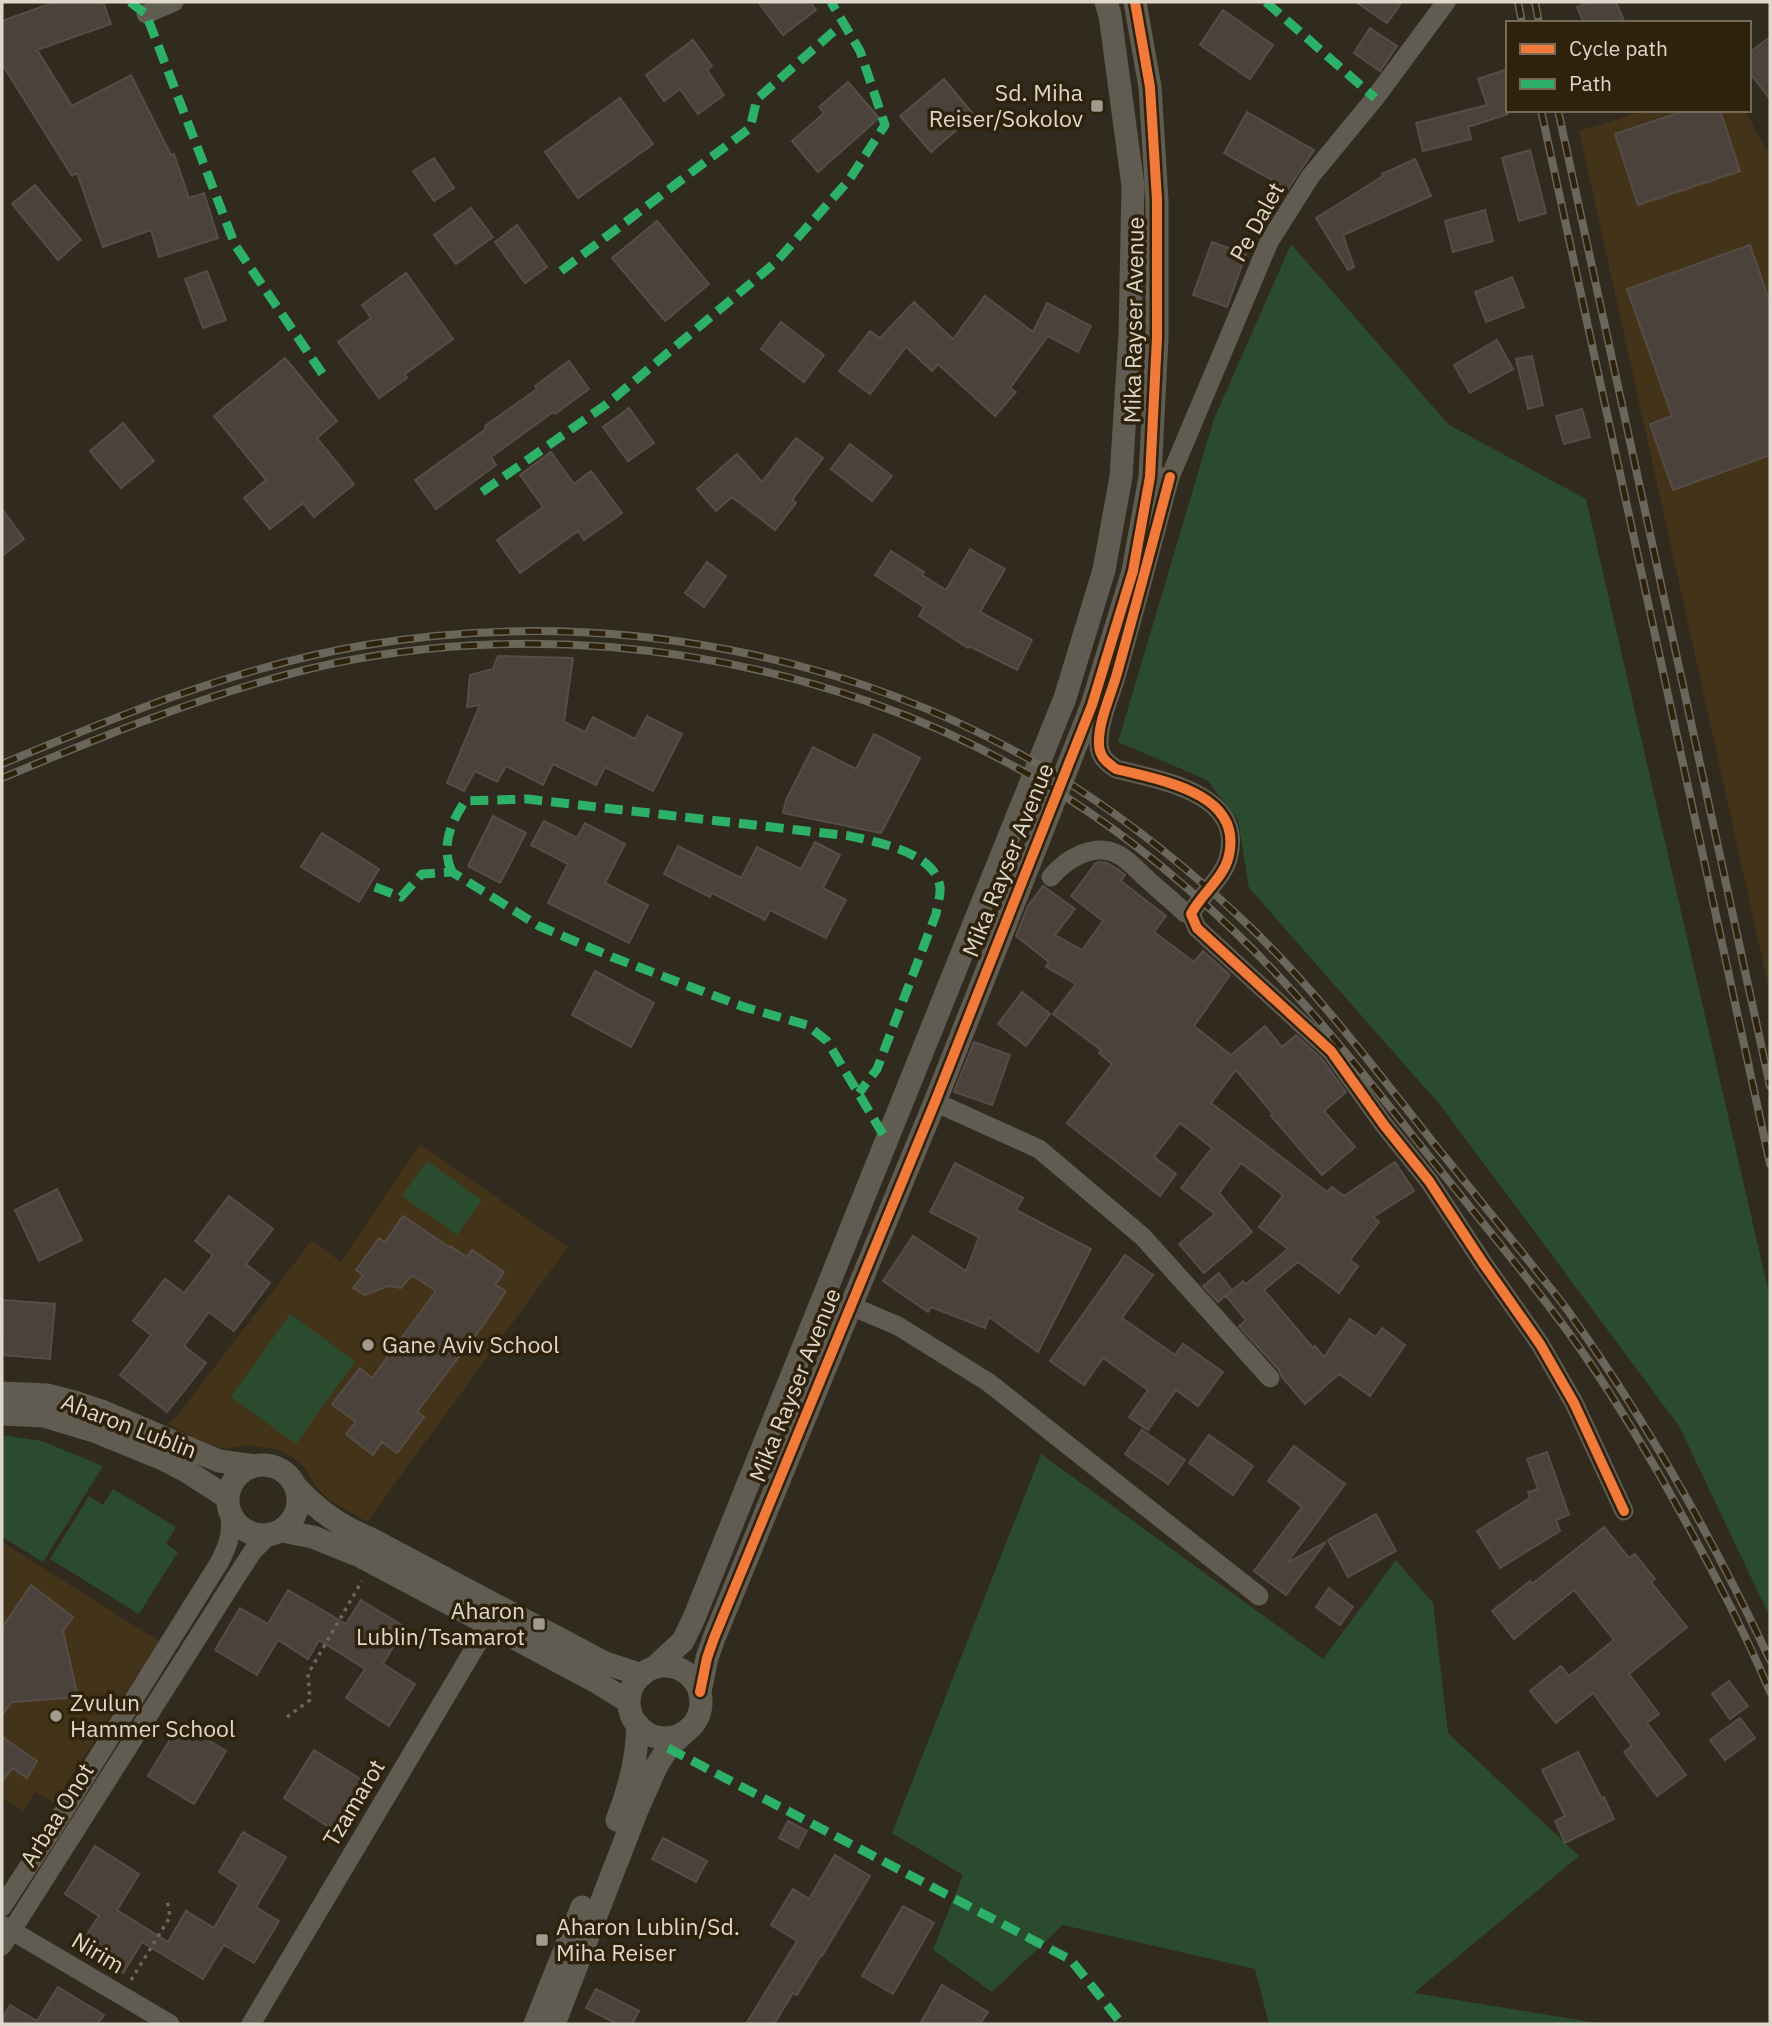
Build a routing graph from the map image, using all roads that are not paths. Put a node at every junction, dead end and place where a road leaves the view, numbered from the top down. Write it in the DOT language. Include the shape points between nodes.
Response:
graph roads {
  1 [pos="174,2"];
  2 [pos="1106,2"];
  3 [pos="1136,2"];
  4 [pos="1446,2"];
  5 [pos="146,14"];
  6 [pos="1160,477"];
  7 [pos="1051,877"];
  8 [pos="1191,914"];
  9 [pos="935,1102"];
  10 [pos="851,1306"];
  11 [pos="1269,1378"];
  12 [pos="2,1392"];
  13 [pos="2,1414"];
  14 [pos="255,1466"];
  15 [pos="297,1488"];
  16 [pos="229,1505"];
  17 [pos="1624,1511"];
  18 [pos="275,1533"];
  19 [pos="1259,1596"];
  20 [pos="494,1616"];
  21 [pos="648,1671"];
  22 [pos="700,1692"];
  23 [pos="629,1702"];
  24 [pos="638,1724"];
  25 [pos="684,1733"];
  26 [pos="2,1907"];
  27 [pos="5,1934"];
  28 [pos="170,2024"];
  29 [pos="251,2024"];
  30 [pos="536,2024"];
  31 [pos="554,2024"];
  1 -- 5 [label="street"];
  2 -- 21 [label="street, Mika Rayser Avenue" via="1133,186 1121,477 1104,569 1065,698 694,1618 682,1641"];
  3 -- 6 [label="street, Mika Rayser Avenue" via="1150,87 1157,201"];
  4 -- 6 [label="street, Pe Dalet" via="1310,177 1269,242"];
  6 -- 8 [label="street, Pe Dalet" via="1099,746 1101,756 1116,769 1207,799 1227,824 1229,856"];
  6 -- 9 [label="street, Mika Rayser Avenue" via="1092,705"];
  7 -- 8 [label="street" via="1060,866 1091,851 1118,854"];
  8 -- 17 [label="street" via="1197,929 1331,1051 1429,1181 1540,1344 1574,1403"];
  9 -- 10 [label="street, Mika Rayser Avenue"];
  9 -- 11 [label="street" via="1040,1149 1143,1237"];
  10 -- 19 [label="street" via="898,1326 988,1382"];
  10 -- 22 [label="street, Mika Rayser Avenue" via="714,1638"];
  12 -- 14 [label="street, Aharon Lublin" via="74,1402 219,1461"];
  13 -- 16 [label="street, Aharon Lublin" via="44,1416 97,1432 175,1465"];
  14 -- 15 [label="street" via="285,1472"];
  14 -- 16 [label="street" via="236,1478 230,1487"];
  15 -- 18 [label="street" via="298,1508 289,1525"];
  15 -- 20 [label="street" via="346,1528"];
  16 -- 18 [label="street" via="241,1528 260,1536"];
  16 -- 26 [label="street, Arbaa Onot" via="231,1530 219,1563"];
  18 -- 20 [label="street" via="313,1537"];
  18 -- 27 [label="street, Arbaa Onot" via="253,1551 237,1574"];
  20 -- 21 [label="street" via="605,1663"];
  20 -- 23 [label="street"];
  20 -- 29 [label="street, Tzamarot"];
  21 -- 22 [label="street" via="667,1665 678,1668 688,1673"];
  21 -- 23 [label="street" via="635,1682"];
  22 -- 25 [label="street" via="699,1715"];
  23 -- 24 [label="street"];
  24 -- 25 [label="street" via="664,1738"];
  24 -- 30 [label="street" via="634,1772 622,1808"];
  25 -- 31 [label="street" via="657,1765"];
  27 -- 28 [label="street, Nirim"];
}
